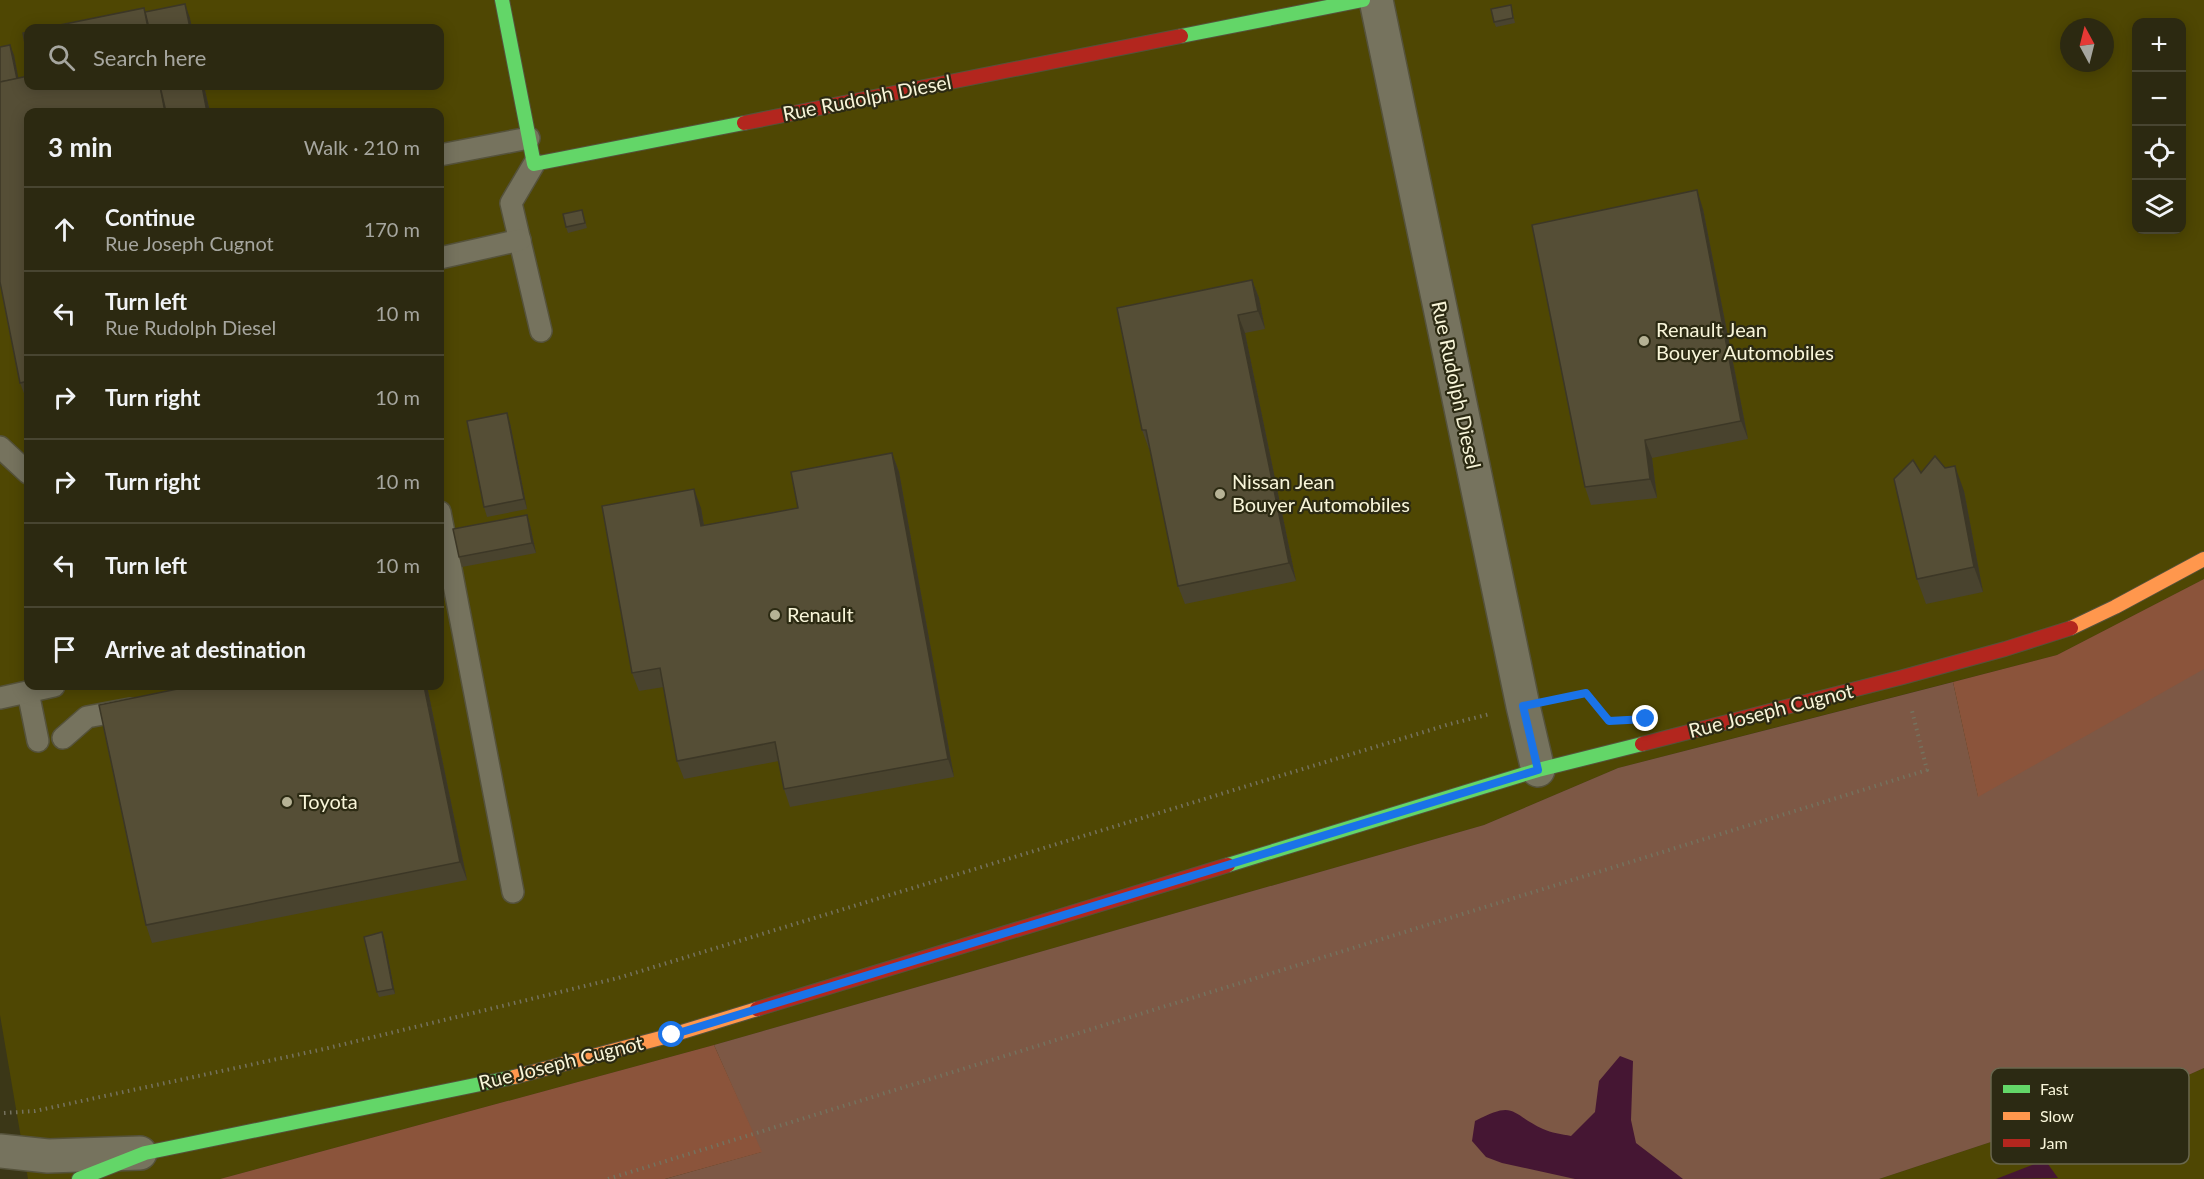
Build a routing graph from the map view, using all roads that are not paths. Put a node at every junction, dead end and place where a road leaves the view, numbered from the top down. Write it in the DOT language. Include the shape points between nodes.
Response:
graph roads {
  1 [pos="502,0"];
  2 [pos="1363,0"];
  3 [pos="1376,0"];
  4 [pos="529,138"];
  5 [pos="444,154"];
  6 [pos="534,164"];
  7 [pos="520,240"];
  8 [pos="444,257"];
  9 [pos="541,331"];
  10 [pos="0,447"];
  11 [pos="24,469"];
  12 [pos="444,543"];
  13 [pos="2204,559"];
  14 [pos="37,690"];
  15 [pos="28,692"];
  16 [pos="0,698"];
  17 [pos="151,704"];
  18 [pos="63,738"];
  19 [pos="38,741"];
  20 [pos="1538,770"];
  21 [pos="513,892"];
  22 [pos="0,1150"];
  23 [pos="145,1153"];
  24 [pos="79,1179"];
  1 -- 4 [label="street"];
  2 -- 6 [label="street, Rue Rudolph Diesel"];
  3 -- 20 [label="street, Rue Rudolph Diesel"];
  4 -- 5 [label="lane"];
  4 -- 6 [label="street"];
  6 -- 7 [label="lane" via="511,203"];
  7 -- 8 [label="lane"];
  7 -- 9 [label="lane"];
  10 -- 11 [label="lane"];
  12 -- 21 [label="lane"];
  13 -- 20 [label="street, Rue Joseph Cugnot" via="2065,631 1903,677"];
  14 -- 15 [label="lane"];
  15 -- 16 [label="lane"];
  15 -- 19 [label="lane"];
  17 -- 18 [label="lane" via="87,717"];
  20 -- 23 [label="street, Rue Joseph Cugnot" via="672,1035 504,1079"];
  22 -- 23 [label="street, Rue Joseph Cugnot" via="48,1156"];
  23 -- 24 [label="street, Rue Joseph Cugnot"];
}
